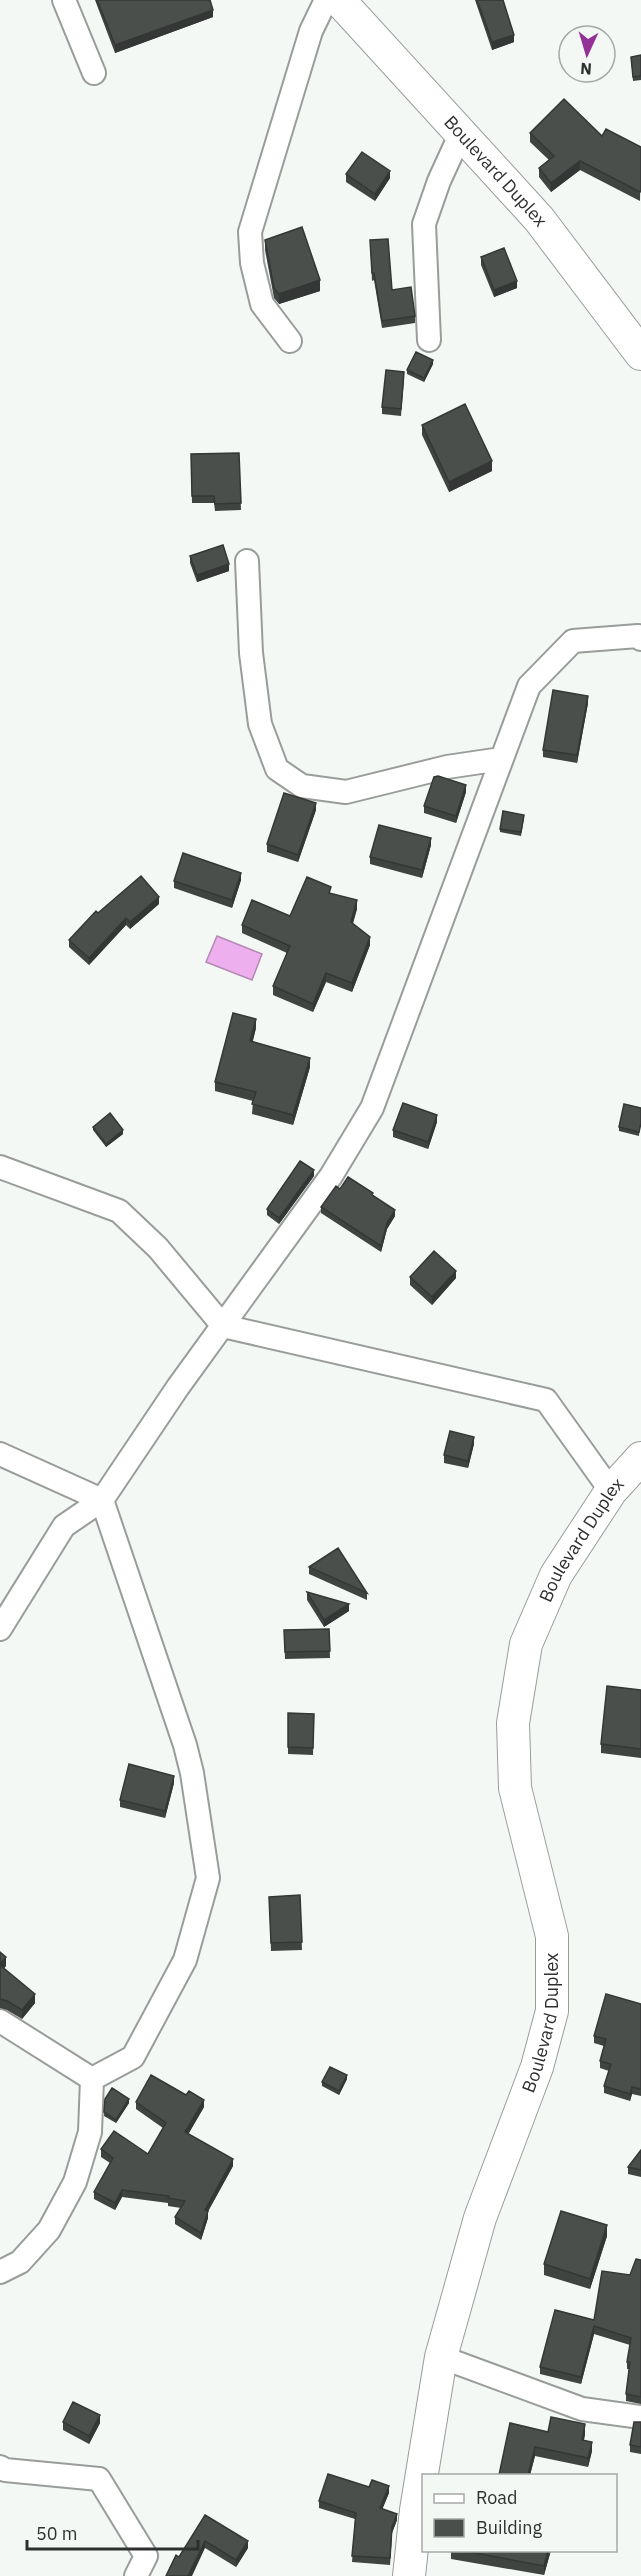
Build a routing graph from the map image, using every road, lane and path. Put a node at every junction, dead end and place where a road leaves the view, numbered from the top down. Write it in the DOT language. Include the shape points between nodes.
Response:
graph roads {
  1 [pos="64,0"];
  2 [pos="326,0"];
  3 [pos="339,0"];
  4 [pos="94,74"];
  5 [pos="461,133"];
  6 [pos="429,340"];
  7 [pos="290,341"];
  8 [pos="641,354"];
  9 [pos="247,561"];
  10 [pos="641,639"];
  11 [pos="501,759"];
  12 [pos="0,1167"];
  13 [pos="223,1326"];
  14 [pos="0,1454"];
  15 [pos="641,1458"];
  16 [pos="611,1491"];
  17 [pos="102,1500"];
  18 [pos="0,1629"];
  19 [pos="0,2021"];
  20 [pos="92,2079"];
  21 [pos="0,2272"];
  22 [pos="441,2358"];
  23 [pos="641,2417"];
  24 [pos="0,2467"];
  25 [pos="136,2576"];
  26 [pos="409,2576"];
  1 -- 4 [label="street"];
  2 -- 7 [label="street" via="311,31 250,232 252,263 262,304"];
  3 -- 5 [label="street, Boulevard Duplex"];
  5 -- 6 [label="street" via="424,224"];
  5 -- 8 [label="street, Boulevard Duplex" via="539,219"];
  9 -- 11 [label="street" via="251,653 260,724 277,769 303,786 346,792 447,767"];
  10 -- 11 [label="street" via="638,636 573,641 529,686"];
  11 -- 13 [label="street" via="372,1108 331,1176"];
  12 -- 13 [label="street" via="119,1211 158,1248"];
  13 -- 16 [label="street" via="546,1400"];
  13 -- 17 [label="street"];
  14 -- 17 [label="street"];
  15 -- 16 [label="street, Boulevard Duplex"];
  16 -- 22 [label="street, Boulevard Duplex" via="556,1575 525,1644 513,1723 515,1788 552,1936 552,2011 537,2067 480,2218"];
  17 -- 18 [label="street" via="64,1526"];
  17 -- 20 [label="street" via="185,1745 208,1878 184,1960 133,2057"];
  19 -- 20 [label="street"];
  20 -- 21 [label="street" via="90,2132 75,2182 49,2230 20,2262"];
  22 -- 23 [label="street" via="582,2409"];
  22 -- 26 [label="street, Boulevard Duplex"];
  24 -- 25 [label="street" via="99,2479 146,2556"];
}
